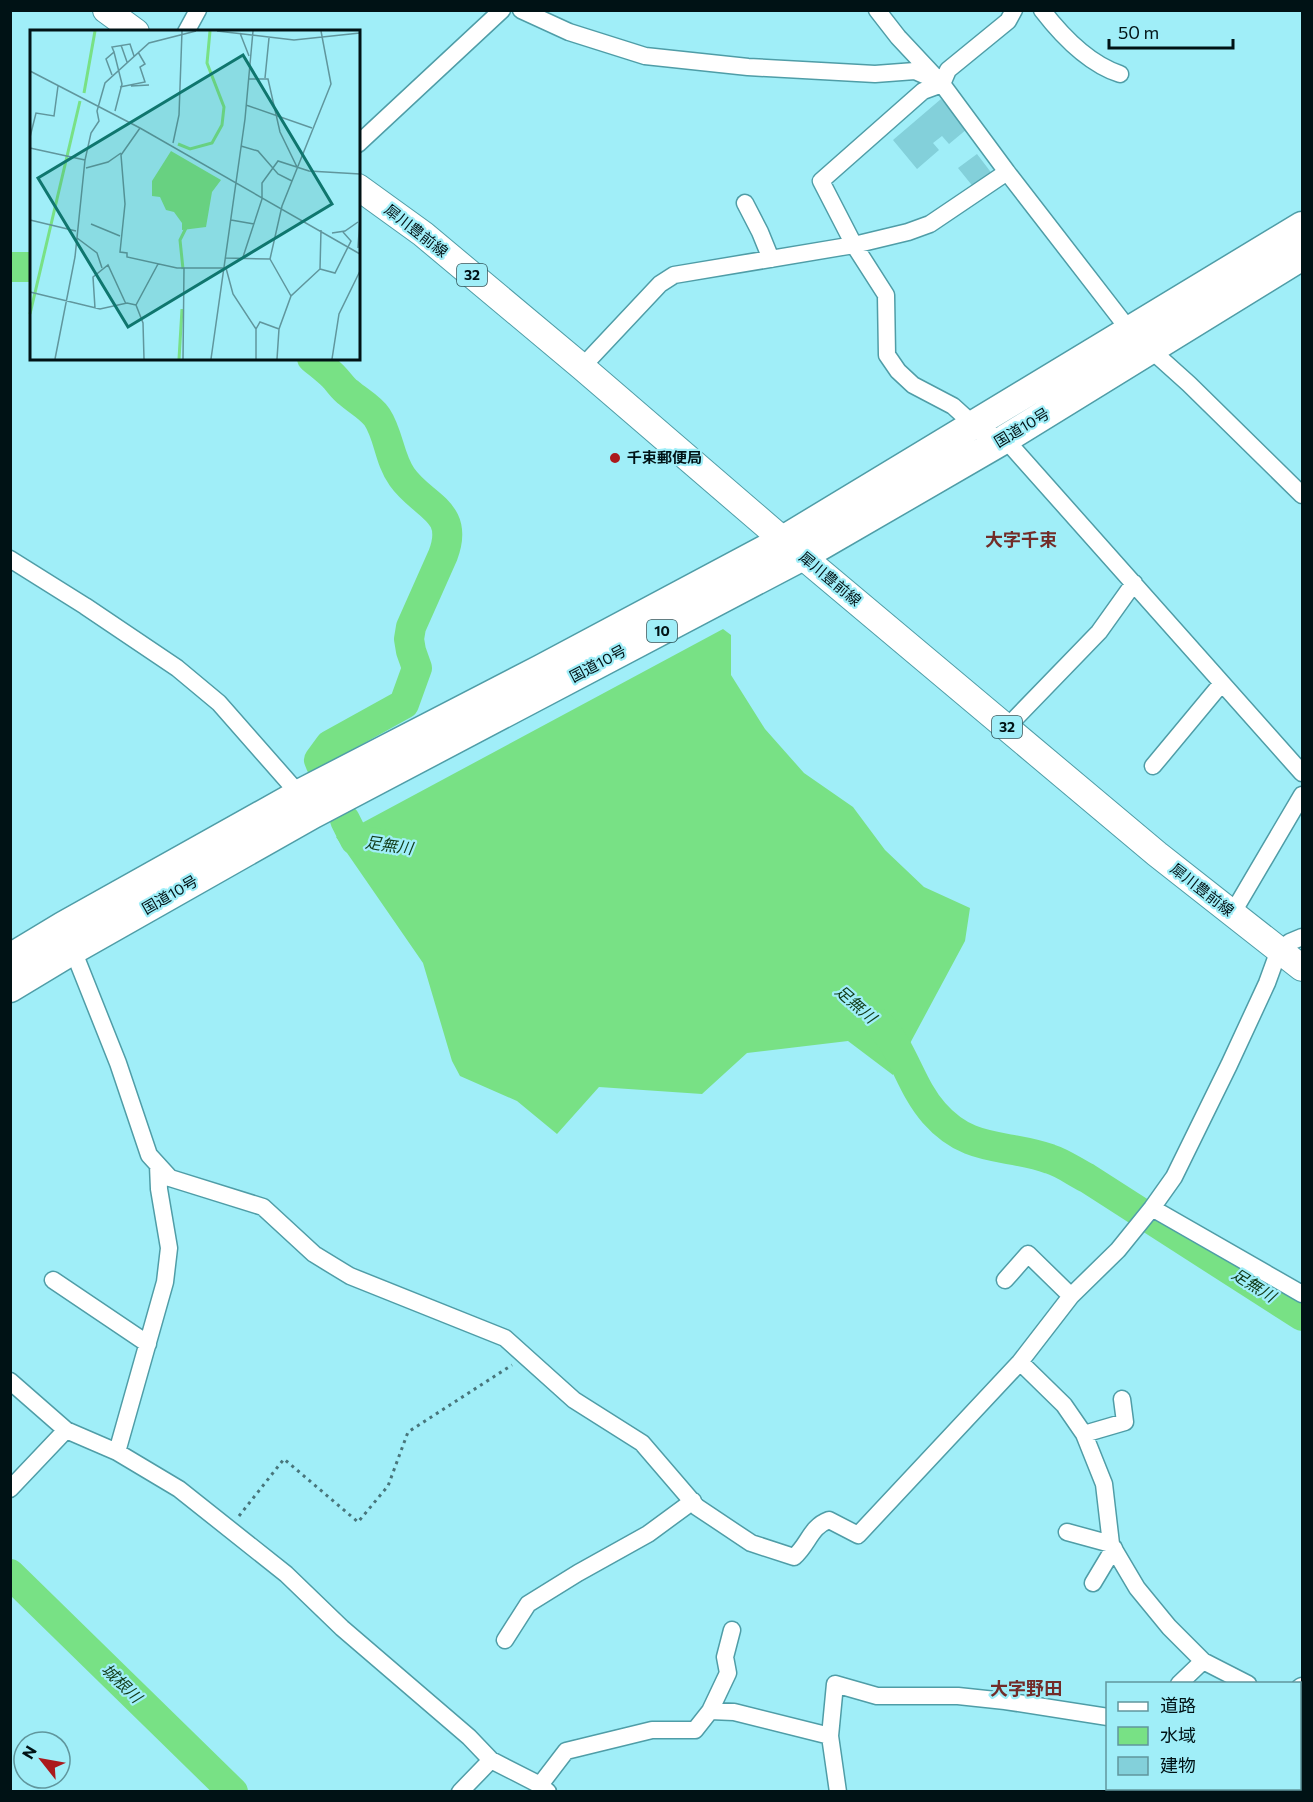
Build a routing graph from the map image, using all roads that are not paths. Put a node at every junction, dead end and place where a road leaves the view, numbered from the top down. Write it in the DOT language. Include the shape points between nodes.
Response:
graph roads {
  1 [pos="106,10"];
  2 [pos="198,10"];
  3 [pos="502,10"];
  4 [pos="521,10"];
  5 [pos="877,10"];
  6 [pos="1014,10"];
  7 [pos="1042,10"];
  8 [pos="133,30"];
  9 [pos="187,30"];
  10 [pos="1120,74"];
  11 [pos="942,84"];
  12 [pos="360,142"];
  13 [pos="1007,172"];
  14 [pos="360,188"];
  15 [pos="746,203"];
  16 [pos="1302,226"];
  17 [pos="854,245"];
  18 [pos="1302,256"];
  19 [pos="771,259"];
  20 [pos="1141,340"];
  21 [pos="582,367"];
  22 [pos="969,428"];
  23 [pos="1005,439"];
  24 [pos="1302,495"];
  25 [pos="793,548"];
  26 [pos="10,559"];
  27 [pos="1134,583"];
  28 [pos="1222,683"];
  29 [pos="1007,727"];
  30 [pos="1153,765"];
  31 [pos="1302,773"];
  32 [pos="299,794"];
  33 [pos="1302,795"];
  34 [pos="1233,914"];
  35 [pos="1302,937"];
  36 [pos="74,950"];
  37 [pos="1279,950"];
  38 [pos="10,958"];
  39 [pos="1302,968"];
  40 [pos="10,988"];
  41 [pos="158,1165"];
  42 [pos="1152,1208"];
  43 [pos="53,1280"];
  44 [pos="1005,1281"];
  45 [pos="1302,1294"];
  46 [pos="1071,1296"];
  47 [pos="148,1344"];
  48 [pos="1020,1362"];
  49 [pos="10,1382"];
  50 [pos="1122,1399"];
  51 [pos="66,1430"];
  52 [pos="1084,1434"];
  53 [pos="117,1452"];
  54 [pos="10,1489"];
  55 [pos="693,1502"];
  56 [pos="1067,1532"];
  57 [pos="1112,1546"];
  58 [pos="1093,1583"];
  59 [pos="732,1630"];
  60 [pos="505,1640"];
  61 [pos="1203,1661"];
  62 [pos="1180,1682"];
  63 [pos="1246,1682"];
  64 [pos="710,1711"];
  65 [pos="1106,1717"];
  66 [pos="830,1736"];
  67 [pos="491,1760"];
  68 [pos="544,1788"];
  69 [pos="460,1791"];
  70 [pos="838,1791"];
  1 -- 8 [label="main road"];
  2 -- 9 [label="street"];
  3 -- 12 [label="street"];
  4 -- 11 [label="street" via="569,32 645,56 875,74 915,70"];
  5 -- 11 [label="street"];
  6 -- 11 [label="street" via="1008,21 948,70"];
  7 -- 10 [label="street" via="1058,32 1105,69"];
  11 -- 13 [label="street"];
  11 -- 17 [label="street" via="923,91 821,181"];
  13 -- 17 [label="street" via="930,224"];
  13 -- 20 [label="street"];
  14 -- 21 [label="main road, 犀川豊前線 / 32" via="423,234"];
  15 -- 19 [label="street"];
  16 -- 20 [label="highway, 国道10号 / 10"];
  17 -- 19 [label="street"];
  17 -- 22 [label="street" via="886,295 887,355 913,385 953,406 964,416"];
  18 -- 20 [label="highway, 国道10号 / 10"];
  19 -- 21 [label="street" via="674,275 660,284"];
  20 -- 22 [label="highway, 国道10号 / 10"];
  20 -- 23 [label="highway, 国道10号 / 10"];
  20 -- 24 [label="street"];
  21 -- 25 [label="main road, 犀川豊前線 / 32"];
  22 -- 23 [label="street"];
  22 -- 25 [label="highway, 国道10号 / 10"];
  23 -- 25 [label="highway, 国道10号 / 10"];
  23 -- 27 [label="street"];
  25 -- 29 [label="main road, 犀川豊前線 / 32"];
  25 -- 32 [label="highway, 国道10号 / 10" via="541,669"];
  25 -- 36 [label="highway, 国道10号 / 10"];
  26 -- 32 [label="street" via="185,675 219,703"];
  27 -- 28 [label="street"];
  27 -- 29 [label="street" via="1099,632"];
  28 -- 30 [label="street"];
  28 -- 31 [label="street"];
  29 -- 34 [label="main road, 犀川豊前線 / 32"];
  32 -- 38 [label="highway, 国道10号 / 10"];
  33 -- 34 [label="street"];
  34 -- 37 [label="main road, 犀川豊前線 / 32"];
  35 -- 37 [label="street"];
  36 -- 40 [label="highway, 国道10号 / 10"];
  36 -- 41 [label="street" via="149,1155"];
  37 -- 39 [label="main road, 犀川豊前線 / 32"];
  37 -- 42 [label="street" via="1174,1177"];
  41 -- 47 [label="street" via="169,1248 165,1282"];
  41 -- 55 [label="street" via="170,1178 263,1207 314,1254 350,1276 505,1338 574,1400 642,1443"];
  42 -- 45 [label="street"];
  42 -- 46 [label="street" via="1118,1250"];
  43 -- 47 [label="street"];
  44 -- 46 [label="street" via="1028,1254"];
  46 -- 48 [label="street"];
  47 -- 53 [label="street"];
  48 -- 52 [label="street" via="1064,1405"];
  48 -- 55 [label="street" via="858,1535 829,1520 818,1524 794,1557 751,1543"];
  49 -- 51 [label="street"];
  50 -- 52 [label="street" via="1125,1422"];
  51 -- 53 [label="street"];
  51 -- 54 [label="street"];
  52 -- 57 [label="street" via="1104,1484"];
  53 -- 67 [label="street" via="179,1489 286,1574"];
  55 -- 60 [label="street" via="648,1534 528,1604"];
  56 -- 57 [label="street"];
  57 -- 58 [label="street"];
  57 -- 61 [label="street" via="1137,1588"];
  59 -- 64 [label="street" via="725,1657 728,1673"];
  61 -- 62 [label="street"];
  61 -- 63 [label="street"];
  64 -- 66 [label="street" via="734,1712"];
  64 -- 68 [label="street" via="695,1730 652,1730 566,1752"];
  65 -- 66 [label="street" via="958,1696 877,1696 835,1684"];
  66 -- 70 [label="street"];
  67 -- 68 [label="street"];
  67 -- 69 [label="street"];
}
